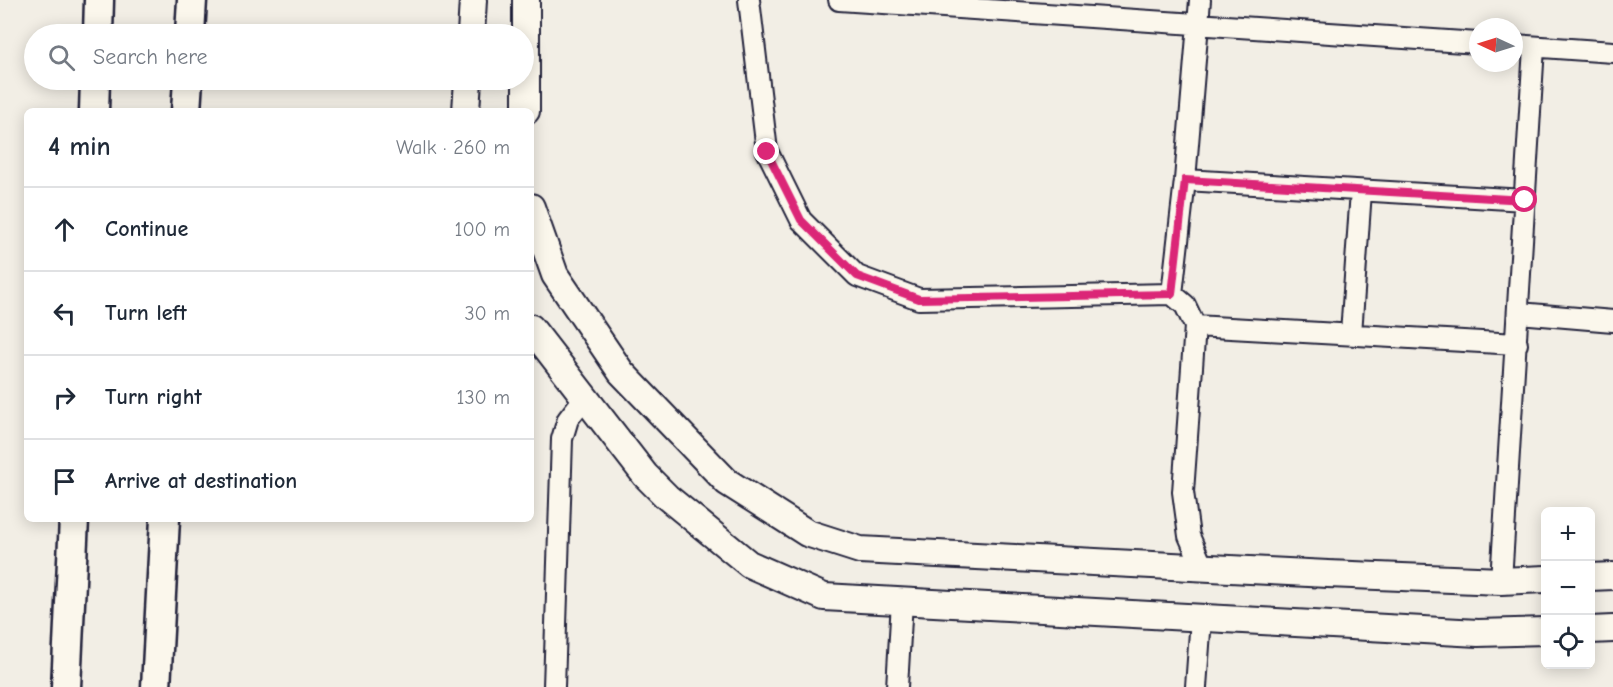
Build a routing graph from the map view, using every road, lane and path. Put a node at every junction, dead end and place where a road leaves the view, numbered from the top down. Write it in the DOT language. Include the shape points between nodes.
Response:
graph roads {
  1 [pos="99,0"];
  2 [pos="192,0"];
  3 [pos="473,0"];
  4 [pos="526,0"];
  5 [pos="749,0"];
  6 [pos="839,0"];
  7 [pos="1200,0"];
  8 [pos="98,24"];
  9 [pos="191,24"];
  10 [pos="472,24"];
  11 [pos="526,24"];
  12 [pos="1199,24"];
  13 [pos="1469,42"];
  14 [pos="1523,46"];
  15 [pos="1534,47"];
  16 [pos="1613,52"];
  17 [pos="95,90"];
  18 [pos="187,90"];
  19 [pos="467,90"];
  20 [pos="526,90"];
  21 [pos="94,108"];
  22 [pos="186,108"];
  23 [pos="466,108"];
  24 [pos="526,108"];
  25 [pos="1185,180"];
  26 [pos="1361,190"];
  27 [pos="1525,200"];
  28 [pos="534,216"];
  29 [pos="1172,294"];
  30 [pos="1519,313"];
  31 [pos="1613,321"];
  32 [pos="1195,326"];
  33 [pos="534,332"];
  34 [pos="1351,334"];
  35 [pos="1517,344"];
  36 [pos="585,397"];
  37 [pos="74,522"];
  38 [pos="165,522"];
  39 [pos="1203,568"];
  40 [pos="1613,576"];
  41 [pos="1595,577"];
  42 [pos="1541,579"];
  43 [pos="1501,581"];
  44 [pos="902,601"];
  45 [pos="1201,618"];
  46 [pos="1613,629"];
  47 [pos="1595,630"];
  48 [pos="1541,631"];
  49 [pos="66,687"];
  50 [pos="156,687"];
  51 [pos="554,687"];
  52 [pos="897,687"];
  53 [pos="1196,687"];
  1 -- 8 [label="main road"];
  2 -- 9 [label="main road"];
  3 -- 10 [label="street"];
  4 -- 11 [label="street"];
  5 -- 29 [label="street" via="767,152 801,220 857,276 919,299"];
  6 -- 12 [label="street"];
  7 -- 12 [label="street"];
  12 -- 13 [label="street"];
  12 -- 25 [label="street"];
  14 -- 15 [label="street"];
  15 -- 16 [label="street"];
  15 -- 27 [label="street"];
  17 -- 21 [label="main road"];
  18 -- 22 [label="main road"];
  19 -- 23 [label="street"];
  20 -- 24 [label="street"];
  25 -- 26 [label="street"];
  25 -- 29 [label="street"];
  26 -- 27 [label="street"];
  26 -- 34 [label="street"];
  27 -- 30 [label="street"];
  28 -- 39 [label="street" via="555,275 621,372 727,482 807,533 860,550"];
  29 -- 32 [label="street" via="1185,305"];
  30 -- 31 [label="street"];
  30 -- 35 [label="street"];
  32 -- 34 [label="street"];
  32 -- 39 [label="street" via="1183,492 1189,536"];
  33 -- 36 [label="street"];
  34 -- 35 [label="street"];
  35 -- 43 [label="street"];
  36 -- 44 [label="street" via="645,475 749,564 824,597"];
  36 -- 51 [label="street" via="568,419 562,439"];
  37 -- 49 [label="main road"];
  38 -- 50 [label="main road"];
  39 -- 43 [label="street"];
  40 -- 41 [label="street"];
  42 -- 43 [label="street"];
  44 -- 45 [label="street"];
  44 -- 52 [label="street"];
  45 -- 48 [label="street" via="1479,633"];
  45 -- 53 [label="street"];
  46 -- 47 [label="street"];
}
